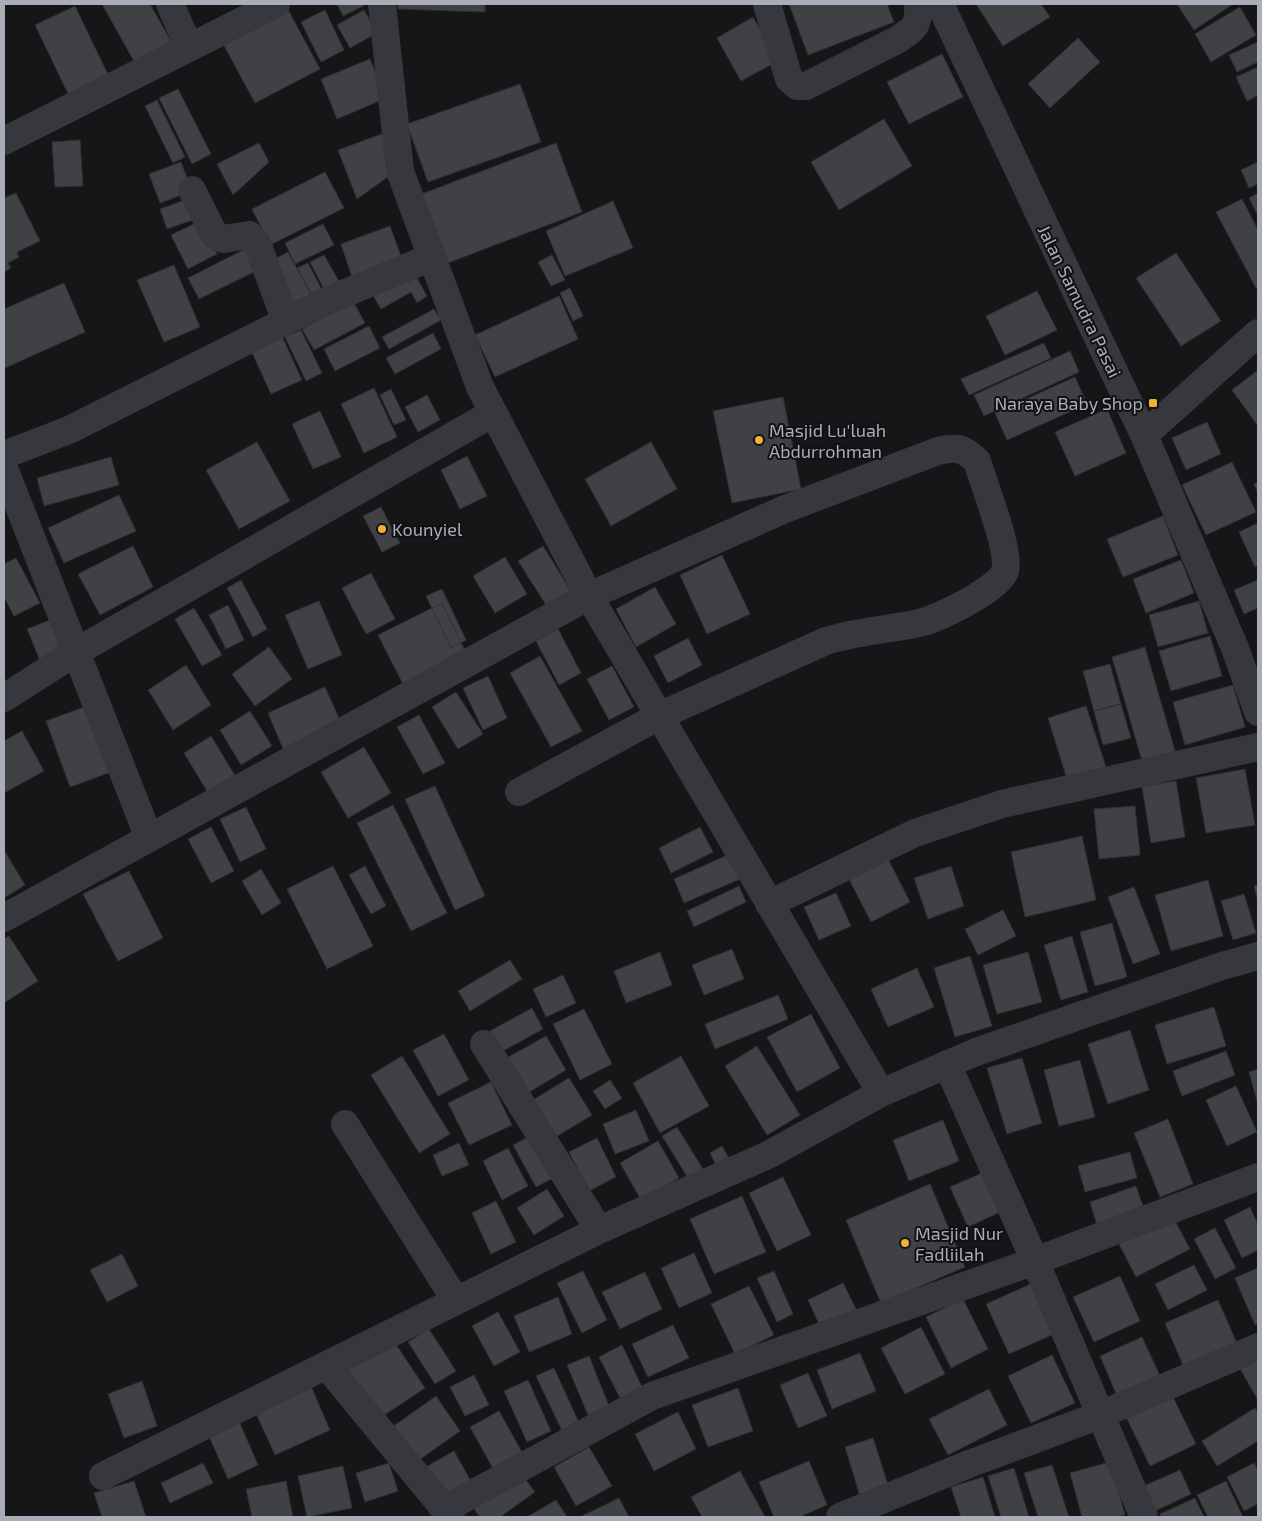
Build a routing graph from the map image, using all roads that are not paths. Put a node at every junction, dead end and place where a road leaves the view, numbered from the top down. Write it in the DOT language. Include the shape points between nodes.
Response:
graph roads {
  1 [pos="170,4"];
  2 [pos="276,4"];
  3 [pos="382,4"];
  4 [pos="767,4"];
  5 [pos="918,4"];
  6 [pos="940,4"];
  7 [pos="189,47"];
  8 [pos="4,141"];
  9 [pos="192,190"];
  10 [pos="432,257"];
  11 [pos="286,321"];
  12 [pos="1258,333"];
  13 [pos="493,413"];
  14 [pos="1144,435"];
  15 [pos="4,455"];
  16 [pos="4,468"];
  17 [pos="589,596"];
  18 [pos="76,652"];
  19 [pos="4,698"];
  20 [pos="1258,712"];
  21 [pos="663,723"];
  22 [pos="1258,747"];
  23 [pos="519,792"];
  24 [pos="149,838"];
  25 [pos="766,899"];
  26 [pos="4,918"];
  27 [pos="1258,956"];
  28 [pos="484,1044"];
  29 [pos="947,1064"];
  30 [pos="881,1093"];
  31 [pos="344,1124"];
  32 [pos="1258,1177"];
  33 [pos="600,1230"];
  34 [pos="1035,1261"];
  35 [pos="456,1302"];
  36 [pos="1258,1347"];
  37 [pos="327,1366"];
  38 [pos="1100,1415"];
  39 [pos="103,1476"];
  40 [pos="448,1513"];
  41 [pos="840,1517"];
  42 [pos="1144,1517"];
  1 -- 7 [label="street"];
  2 -- 7 [label="street"];
  3 -- 10 [label="street" via="400,171"];
  4 -- 5 [label="street" via="789,79 797,86 806,86 909,32 919,20"];
  6 -- 14 [label="street, Jalan Samudra Pasai"];
  7 -- 8 [label="street"];
  9 -- 11 [label="street" via="214,234 223,239 249,235 257,243"];
  10 -- 11 [label="street"];
  10 -- 13 [label="street" via="480,387"];
  11 -- 15 [label="street" via="69,430"];
  12 -- 14 [label="street"];
  13 -- 17 [label="street"];
  13 -- 18 [label="street"];
  14 -- 20 [label="street, Jalan Samudra Pasai" via="1235,648"];
  16 -- 18 [label="street"];
  17 -- 21 [label="street"];
  17 -- 21 [label="street" via="784,509 938,451 954,447 966,451 977,461 1006,553 1005,572 990,589 921,623 846,634 826,641"];
  17 -- 24 [label="street"];
  18 -- 19 [label="street"];
  18 -- 24 [label="street"];
  21 -- 23 [label="street"];
  21 -- 25 [label="street"];
  22 -- 25 [label="street" via="1002,804 915,832"];
  24 -- 26 [label="street"];
  25 -- 30 [label="street"];
  27 -- 29 [label="street" via="1186,978"];
  28 -- 33 [label="street"];
  29 -- 30 [label="street"];
  29 -- 34 [label="street"];
  30 -- 33 [label="street" via="768,1156"];
  31 -- 35 [label="street"];
  32 -- 34 [label="street"];
  33 -- 35 [label="street"];
  34 -- 38 [label="street"];
  34 -- 40 [label="street" via="652,1396"];
  35 -- 37 [label="street"];
  36 -- 38 [label="street"];
  37 -- 39 [label="street"];
  37 -- 40 [label="street"];
  38 -- 41 [label="street"];
  38 -- 42 [label="street"];
}
